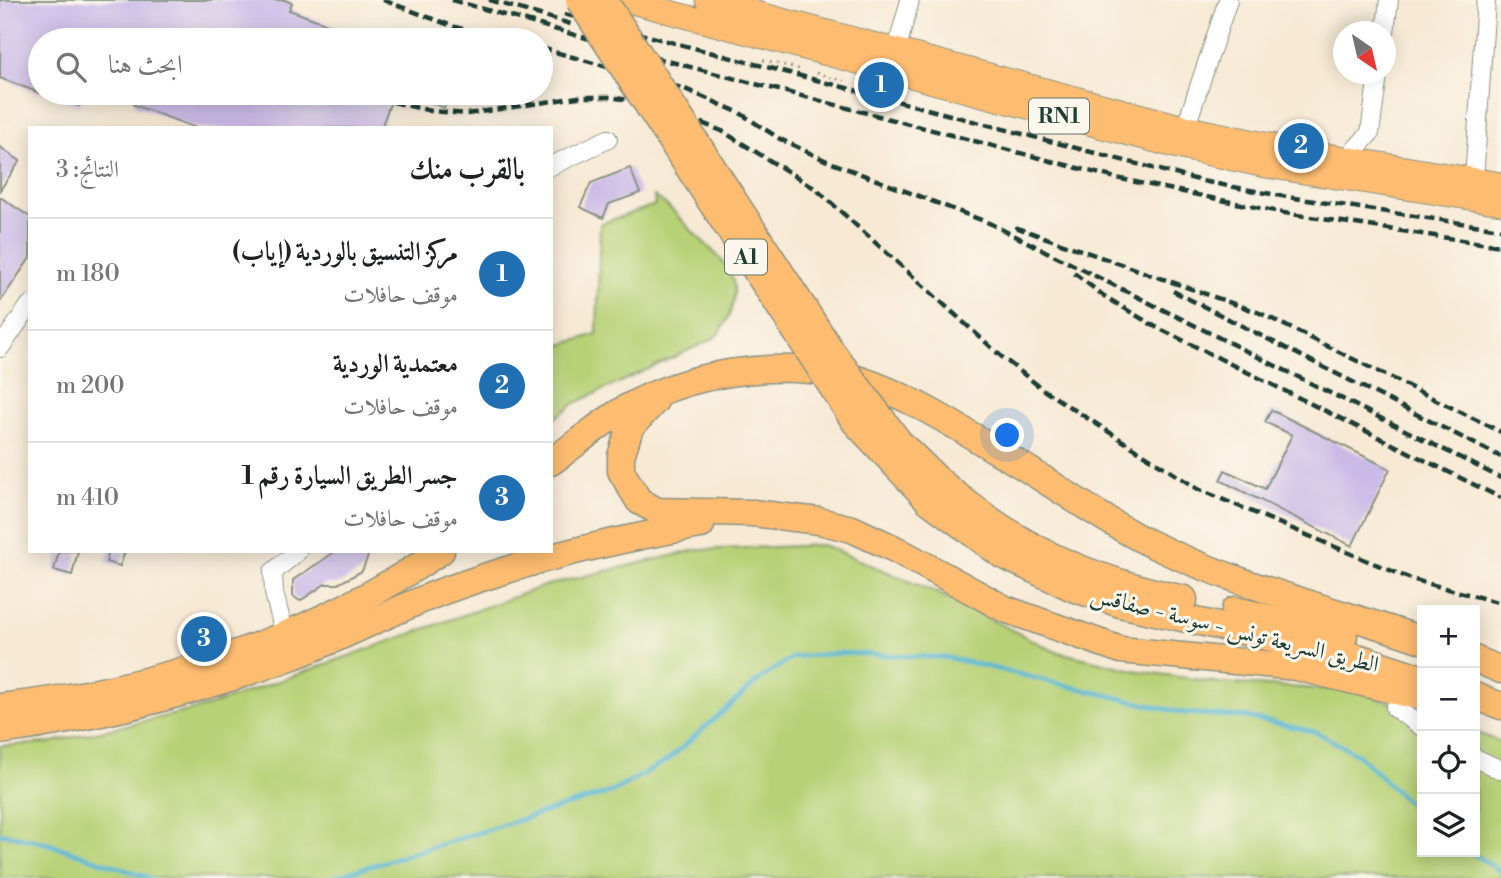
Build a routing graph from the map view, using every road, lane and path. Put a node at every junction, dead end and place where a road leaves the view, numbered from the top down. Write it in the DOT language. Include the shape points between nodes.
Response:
graph roads {
  1 [pos="579,0"];
  2 [pos="604,0"];
  3 [pos="624,0"];
  4 [pos="707,0"];
  5 [pos="910,0"];
  6 [pos="1228,0"];
  7 [pos="1389,0"];
  8 [pos="1486,0"];
  9 [pos="1386,21"];
  10 [pos="896,52"];
  11 [pos="763,60"];
  12 [pos="803,70"];
  13 [pos="816,73"];
  14 [pos="844,80"];
  15 [pos="1377,84"];
  16 [pos="1182,137"];
  17 [pos="608,139"];
  18 [pos="1348,157"];
  19 [pos="553,165"];
  20 [pos="1474,180"];
  21 [pos="1501,184"];
  22 [pos="1501,203"];
  23 [pos="28,307"];
  24 [pos="0,348"];
  25 [pos="664,393"];
  26 [pos="553,462"];
  27 [pos="933,490"];
  28 [pos="789,516"];
  29 [pos="296,553"];
  30 [pos="438,553"];
  31 [pos="1417,638"];
  32 [pos="288,647"];
  33 [pos="1417,659"];
  34 [pos="1480,661"];
  35 [pos="1501,670"];
  36 [pos="1417,676"];
  37 [pos="1480,680"];
  38 [pos="1501,685"];
  39 [pos="1417,696"];
  40 [pos="1480,698"];
  41 [pos="1501,706"];
  42 [pos="0,707"];
  43 [pos="1395,708"];
  44 [pos="1480,709"];
  45 [pos="1501,712"];
  46 [pos="1417,723"];
  47 [pos="0,731"];
  48 [pos="1480,760"];
  49 [pos="1501,769"];
  1 -- 27 [label="highway, الطريق السريعة تونس - سوسة - صفاقس / A1, bridge" via="855,422"];
  2 -- 27 [label="highway, الطريق السريعة تونس - سوسة - صفاقس / A1, bridge" via="832,352"];
  3 -- 16 [label="main road, RN1"];
  4 -- 10 [label="main road, RN1"];
  5 -- 10 [label="street"];
  6 -- 16 [label="street"];
  7 -- 9 [label="street"];
  8 -- 20 [label="street"];
  10 -- 16 [label="main road, RN1"];
  11 -- 12 [label="path"];
  13 -- 14 [label="path"];
  15 -- 18 [label="street" via="1370,133"];
  16 -- 18 [label="main road, RN1"];
  16 -- 22 [label="main road, RN1" via="1266,166"];
  17 -- 19 [label="street"];
  18 -- 20 [label="main road, RN1"];
  20 -- 21 [label="main road, RN1"];
  23 -- 24 [label="street"];
  25 -- 26 [label="highway" via="627,407"];
  25 -- 28 [label="highway" via="630,428 621,456 621,471 639,501 675,514"];
  25 -- 31 [label="highway" via="697,379 739,371 839,374 892,393 1148,542 1234,579"];
  27 -- 33 [label="highway, الطريق السريعة تونس - سوسة - صفاقس / A1" via="1083,572 1124,586 1293,622"];
  27 -- 36 [label="highway, الطريق السريعة تونس - سوسة - صفاقس / A1" via="1002,555 1075,589 1121,604 1361,658"];
  28 -- 32 [label="highway" via="673,530 540,562"];
  28 -- 39 [label="highway" via="852,529 1005,609 1121,650 1296,667"];
  29 -- 32 [label="street" via="273,572"];
  30 -- 32 [label="highway"];
  32 -- 42 [label="highway" via="46,702"];
  32 -- 47 [label="highway" via="205,686 129,707"];
  34 -- 35 [label="highway"];
  37 -- 38 [label="highway"];
  40 -- 41 [label="highway"];
  43 -- 46 [label="street"];
  44 -- 45 [label="highway"];
  48 -- 49 [label="street"];
}
